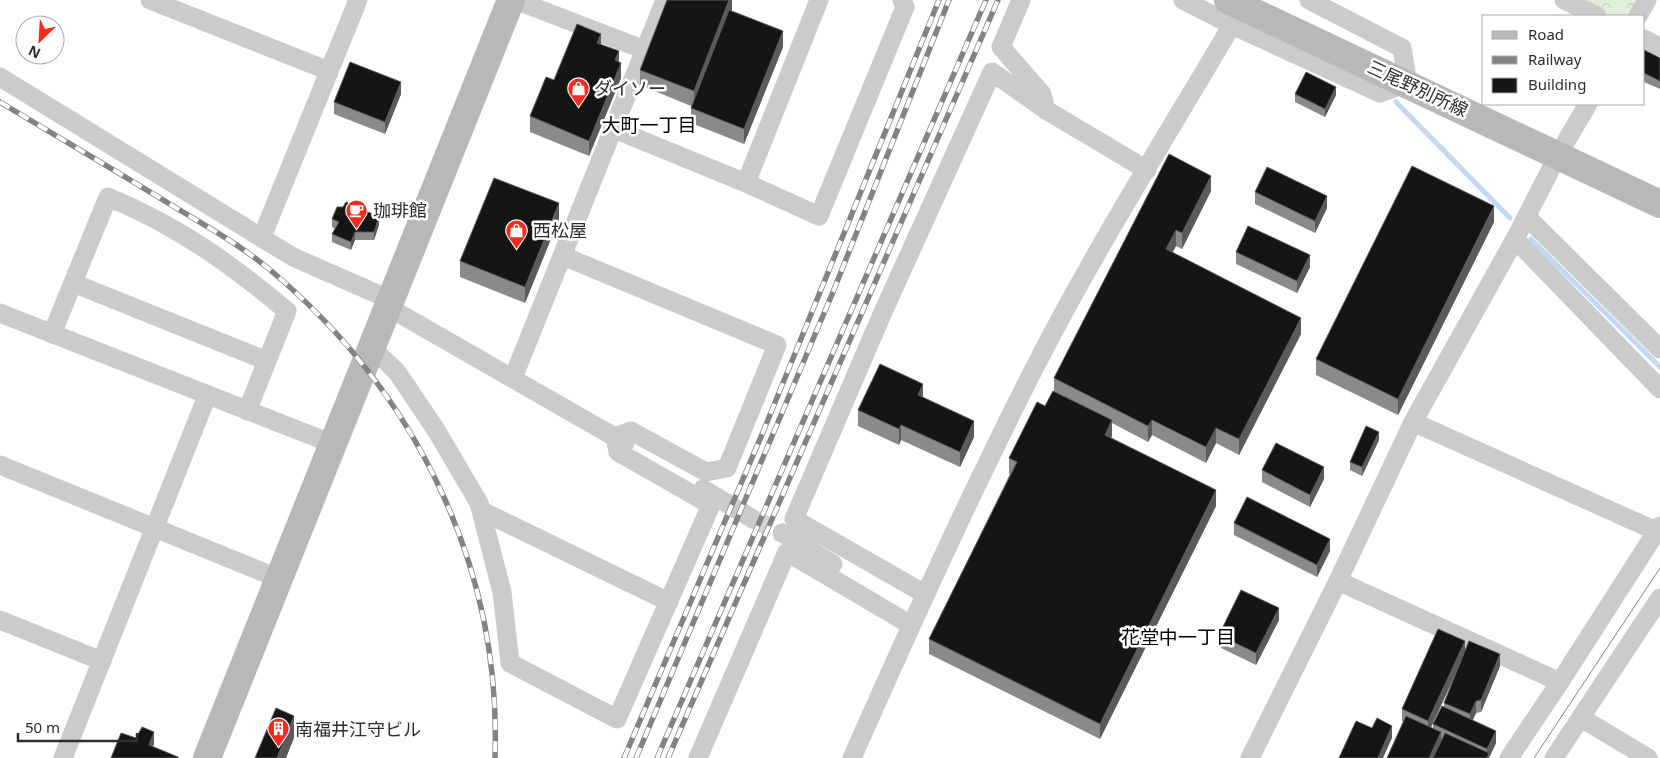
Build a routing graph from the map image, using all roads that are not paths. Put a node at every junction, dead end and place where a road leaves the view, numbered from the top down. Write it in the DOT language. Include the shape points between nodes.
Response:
graph roads {
  1 [pos="150,0"];
  2 [pos="358,0"];
  3 [pos="513,0"];
  4 [pos="665,0"];
  5 [pos="819,0"];
  6 [pos="902,0"];
  7 [pos="1021,0"];
  8 [pos="1182,0"];
  9 [pos="1564,0"];
  10 [pos="1647,0"];
  11 [pos="1320,3"];
  12 [pos="1230,13"];
  13 [pos="1595,15"];
  14 [pos="1639,15"];
  15 [pos="1645,40"];
  16 [pos="1660,47"];
  17 [pos="646,50"];
  18 [pos="329,71"];
  19 [pos="0,76"];
  20 [pos="1408,83"];
  21 [pos="1587,105"];
  22 [pos="1046,110"];
  23 [pos="614,130"];
  24 [pos="1558,155"];
  25 [pos="1147,170"];
  26 [pos="746,183"];
  27 [pos="1660,204"];
  28 [pos="1526,217"];
  29 [pos="262,238"];
  30 [pos="1515,239"];
  31 [pos="563,256"];
  32 [pos="72,282"];
  33 [pos="390,304"];
  34 [pos="0,313"];
  35 [pos="52,334"];
  36 [pos="372,348"];
  37 [pos="1660,349"];
  38 [pos="267,361"];
  39 [pos="513,378"];
  40 [pos="1660,388"];
  41 [pos="207,396"];
  42 [pos="247,411"];
  43 [pos="1413,422"];
  44 [pos="615,436"];
  45 [pos="333,444"];
  46 [pos="0,465"];
  47 [pos="482,511"];
  48 [pos="753,519"];
  49 [pos="1658,528"];
  50 [pos="156,529"];
  51 [pos="782,533"];
  52 [pos="280,579"];
  53 [pos="1338,581"];
  54 [pos="925,594"];
  55 [pos="1660,598"];
  56 [pos="669,602"];
  57 [pos="913,619"];
  58 [pos="0,620"];
  59 [pos="102,661"];
  60 [pos="1560,682"];
  61 [pos="1581,718"];
  62 [pos="63,758"];
  63 [pos="207,758"];
  64 [pos="698,758"];
  65 [pos="852,758"];
  66 [pos="1250,758"];
  67 [pos="1509,758"];
  68 [pos="1554,758"];
  69 [pos="1648,758"];
  1 -- 18 [label="street"];
  2 -- 18 [label="street"];
  3 -- 17 [label="street"];
  3 -- 33 [label="street"];
  4 -- 17 [label="street"];
  5 -- 26 [label="street"];
  6 -- 26 [label="street" via="905,7 819,216"];
  7 -- 22 [label="street" via="1001,47 1042,94"];
  8 -- 12 [label="street"];
  9 -- 13 [label="street"];
  10 -- 14 [label="street"];
  11 -- 20 [label="street" via="1402,48"];
  12 -- 20 [label="street, 三尾野別所線"];
  12 -- 25 [label="street"];
  15 -- 16 [label="street"];
  17 -- 23 [label="street"];
  18 -- 29 [label="street"];
  19 -- 29 [label="street"];
  20 -- 24 [label="street, 三尾野別所線"];
  21 -- 24 [label="street"];
  22 -- 25 [label="street"];
  22 -- 54 [label="street" via="992,72 794,519"];
  23 -- 26 [label="street"];
  23 -- 31 [label="street"];
  24 -- 27 [label="street, 三尾野別所線"];
  24 -- 28 [label="street"];
  25 -- 54 [label="street" via="1037,363"];
  28 -- 30 [label="street"];
  28 -- 37 [label="street"];
  29 -- 33 [label="street" via="293,257"];
  30 -- 40 [label="street"];
  30 -- 43 [label="street"];
  31 -- 39 [label="street"];
  31 -- 44 [label="street" via="777,345 726,468 706,472 630,431"];
  32 -- 35 [label="street"];
  32 -- 38 [label="street"];
  32 -- 38 [label="street" via="108,197 149,213 242,274 286,311"];
  33 -- 36 [label="street"];
  33 -- 39 [label="street"];
  34 -- 35 [label="street"];
  35 -- 41 [label="street"];
  36 -- 45 [label="street"];
  36 -- 47 [label="street" via="397,372 436,430"];
  38 -- 42 [label="street"];
  39 -- 44 [label="street"];
  41 -- 42 [label="street"];
  41 -- 50 [label="street"];
  42 -- 45 [label="street"];
  43 -- 49 [label="street"];
  43 -- 53 [label="street"];
  44 -- 48 [label="street"];
  44 -- 56 [label="street" via="618,452 711,505"];
  45 -- 52 [label="street"];
  46 -- 50 [label="street"];
  47 -- 56 [label="street"];
  47 -- 56 [label="street" via="502,592 510,663 617,719"];
  49 -- 60 [label="street"];
  50 -- 52 [label="street"];
  50 -- 59 [label="street"];
  51 -- 57 [label="street"];
  52 -- 63 [label="street"];
  53 -- 60 [label="street"];
  53 -- 66 [label="street"];
  54 -- 57 [label="street"];
  55 -- 61 [label="street"];
  57 -- 64 [label="street" via="787,552"];
  57 -- 65 [label="street"];
  58 -- 59 [label="street"];
  59 -- 62 [label="street"];
  60 -- 67 [label="street"];
  61 -- 68 [label="street"];
  61 -- 69 [label="street"];
}
